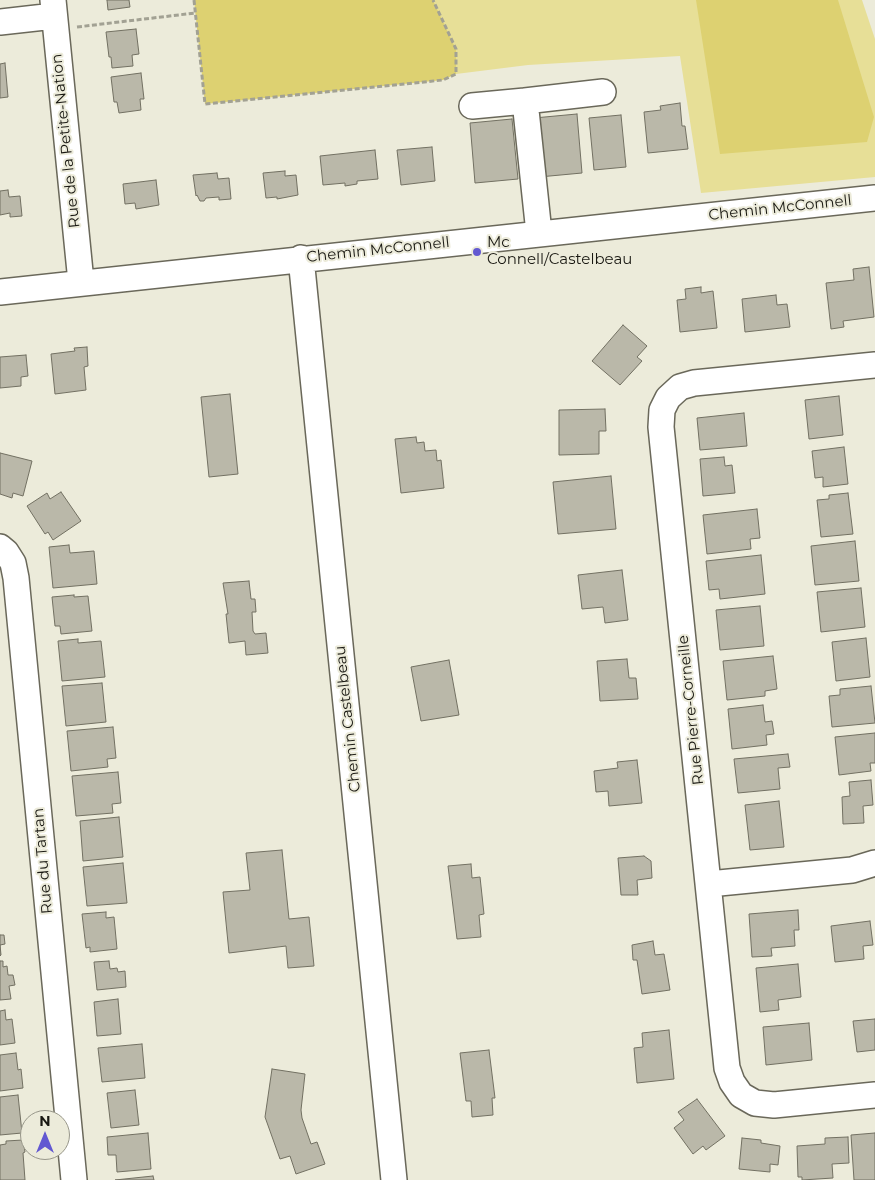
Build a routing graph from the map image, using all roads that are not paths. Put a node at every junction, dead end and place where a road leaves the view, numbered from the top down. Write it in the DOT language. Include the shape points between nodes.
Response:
graph roads {
  1 [pos="61,15"];
  2 [pos="0,22"];
  3 [pos="603,92"];
  4 [pos="525,101"];
  5 [pos="472,106"];
  6 [pos="875,198"];
  7 [pos="539,233"];
  8 [pos="301,258"];
  9 [pos="81,282"];
  10 [pos="0,292"];
  11 [pos="875,365"];
  12 [pos="0,547"];
  13 [pos="875,863"];
  14 [pos="710,884"];
  15 [pos="875,1095"];
  16 [pos="74,1180"];
  17 [pos="394,1180"];
  1 -- 2 [label="street"];
  1 -- 9 [label="street, Rue de la Petite-Nation"];
  3 -- 4 [label="street"];
  4 -- 5 [label="street"];
  4 -- 7 [label="street"];
  6 -- 7 [label="street, Chemin McConnell"];
  7 -- 8 [label="street, Chemin McConnell"];
  8 -- 9 [label="street, Chemin McConnell"];
  8 -- 17 [label="street, Chemin Castelbeau"];
  9 -- 10 [label="street, Chemin McConnell"];
  11 -- 14 [label="street, Rue Pierre-Corneille" via="694,383 680,387 668,398 662,410 661,427"];
  12 -- 16 [label="street, Rue du Tartan" via="13,563 16,578"];
  13 -- 14 [label="street" via="852,870"];
  14 -- 15 [label="street, Rue Pierre-Corneille" via="727,1068 741,1095 755,1103 774,1105"];
}
